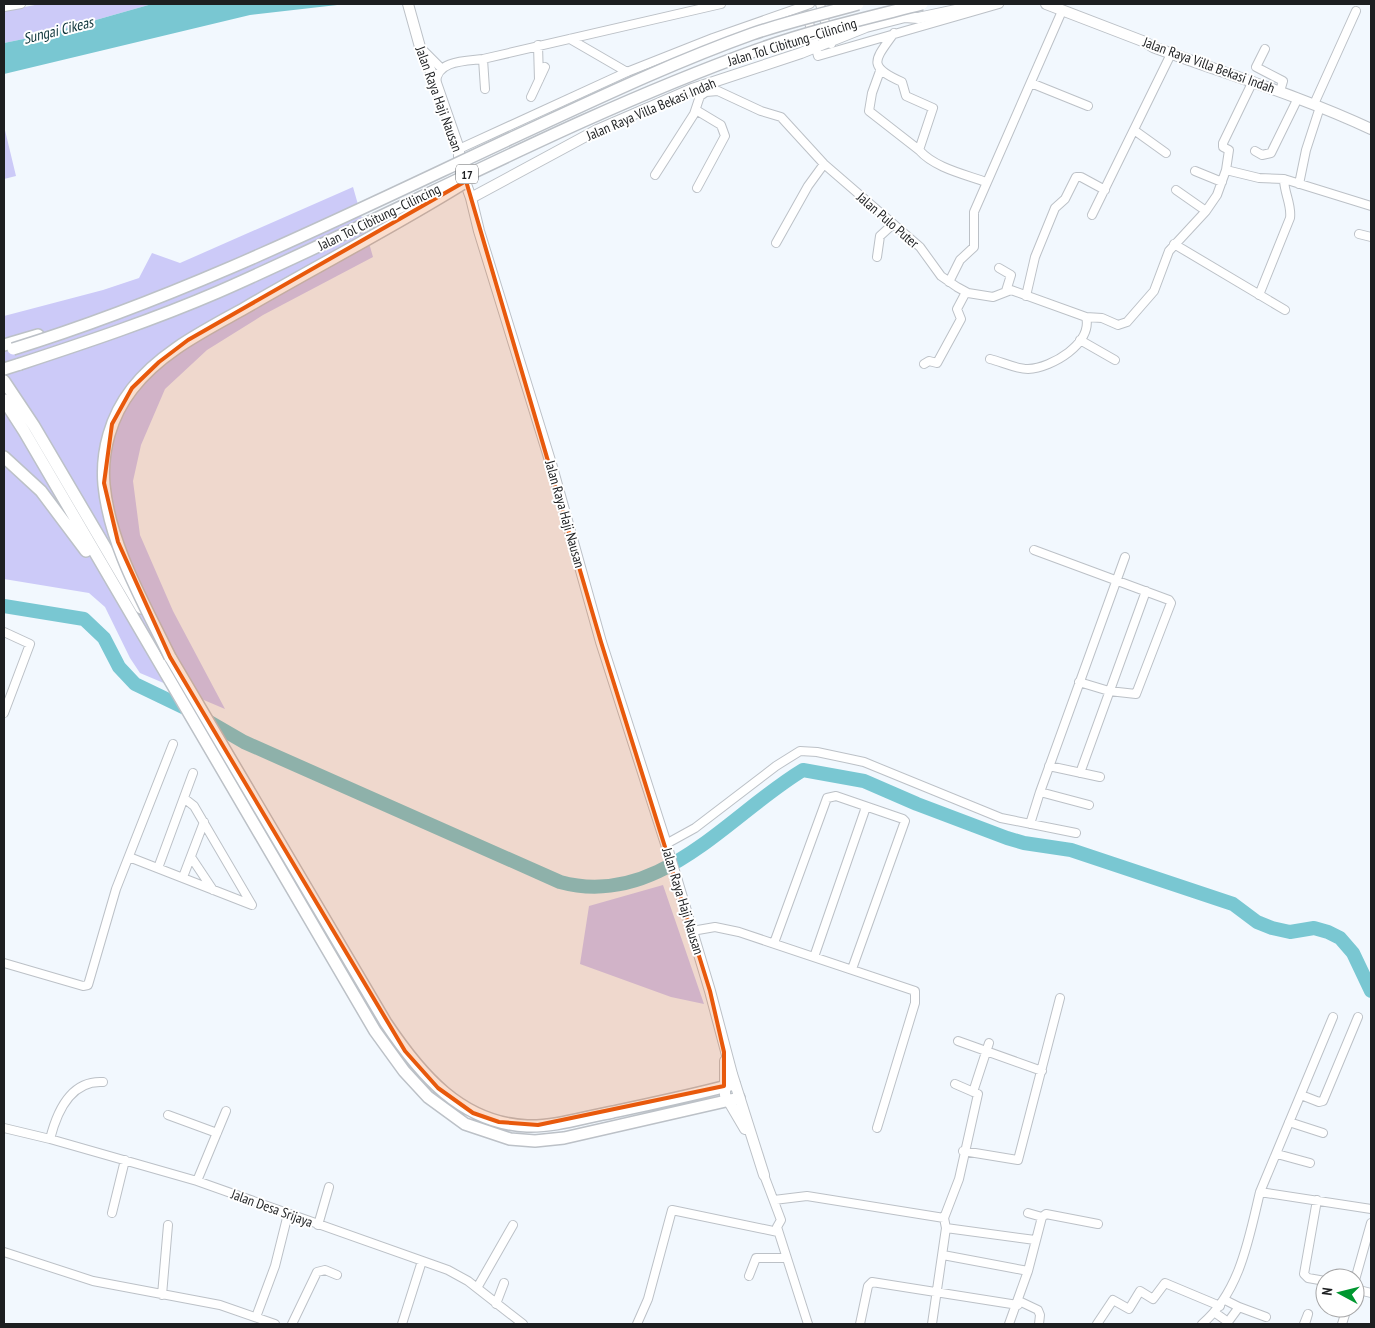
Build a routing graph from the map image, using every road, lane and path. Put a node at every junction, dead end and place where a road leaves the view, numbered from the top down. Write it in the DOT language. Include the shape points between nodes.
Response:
graph roads {
  1 [pos="21,4"];
  2 [pos="408,4"];
  3 [pos="721,4"];
  4 [pos="820,4"];
  5 [pos="858,4"];
  6 [pos="922,4"];
  7 [pos="984,4"];
  8 [pos="1000,4"];
  9 [pos="1046,4"];
  10 [pos="807,5"];
  11 [pos="4,7"];
  12 [pos="1062,11"];
  13 [pos="1356,11"];
  14 [pos="894,33"];
  15 [pos="570,39"];
  16 [pos="830,40"];
  17 [pos="538,45"];
  18 [pos="420,47"];
  19 [pos="816,48"];
  20 [pos="1265,49"];
  21 [pos="833,51"];
  22 [pos="1171,54"];
  23 [pos="483,59"];
  24 [pos="545,67"];
  25 [pos="442,69"];
  26 [pos="627,72"];
  27 [pos="880,72"];
  28 [pos="538,80"];
  29 [pos="1253,81"];
  30 [pos="436,83"];
  31 [pos="1031,83"];
  32 [pos="485,89"];
  33 [pos="1280,91"];
  34 [pos="696,93"];
  35 [pos="530,96"];
  36 [pos="1298,98"];
  37 [pos="1088,106"];
  38 [pos="1317,106"];
  39 [pos="696,110"];
  40 [pos="1370,127"];
  41 [pos="1134,130"];
  42 [pos="459,149"];
  43 [pos="919,150"];
  44 [pos="515,151"];
  45 [pos="1255,151"];
  46 [pos="1166,153"];
  47 [pos="824,164"];
  48 [pos="1226,170"];
  49 [pos="1195,171"];
  50 [pos="655,175"];
  51 [pos="1284,179"];
  52 [pos="986,182"];
  53 [pos="1222,182"];
  54 [pos="1299,184"];
  55 [pos="697,188"];
  56 [pos="1104,190"];
  57 [pos="1176,190"];
  58 [pos="472,198"];
  59 [pos="1371,206"];
  60 [pos="1206,211"];
  61 [pos="1092,216"];
  62 [pos="892,225"];
  63 [pos="1359,234"];
  64 [pos="1371,237"];
  65 [pos="776,243"];
  66 [pos="1174,244"];
  67 [pos="877,257"];
  68 [pos="999,268"];
  69 [pos="949,282"];
  70 [pos="1006,291"];
  71 [pos="966,292"];
  72 [pos="1259,295"];
  73 [pos="1026,296"];
  74 [pos="142,305"];
  75 [pos="1285,310"];
  76 [pos="1086,316"];
  77 [pos="1080,340"];
  78 [pos="4,344"];
  79 [pos="4,352"];
  80 [pos="990,359"];
  81 [pos="1115,360"];
  82 [pos="924,364"];
  83 [pos="4,368"];
  84 [pos="4,381"];
  85 [pos="4,400"];
  86 [pos="4,457"];
  87 [pos="1034,550"];
  88 [pos="1125,557"];
  89 [pos="1117,580"];
  90 [pos="1146,591"];
  91 [pos="127,608"];
  92 [pos="4,632"];
  93 [pos="170,657"];
  94 [pos="1079,682"];
  95 [pos="1109,691"];
  96 [pos="4,713"];
  97 [pos="172,744"];
  98 [pos="1049,766"];
  99 [pos="193,773"];
  100 [pos="1080,773"];
  101 [pos="1100,777"];
  102 [pos="1040,792"];
  103 [pos="185,798"];
  104 [pos="1089,805"];
  105 [pos="866,807"];
  106 [pos="204,822"];
  107 [pos="1030,824"];
  108 [pos="1076,833"];
  109 [pos="666,847"];
  110 [pos="129,857"];
  111 [pos="191,857"];
  112 [pos="158,868"];
  113 [pos="183,878"];
  114 [pos="213,890"];
  115 [pos="692,931"];
  116 [pos="774,942"];
  117 [pos="814,957"];
  118 [pos="4,963"];
  119 [pos="852,969"];
  120 [pos="1060,998"];
  121 [pos="1333,1017"];
  122 [pos="1358,1017"];
  123 [pos="958,1041"];
  124 [pos="989,1043"];
  125 [pos="986,1052"];
  126 [pos="1042,1071"];
  127 [pos="103,1082"];
  128 [pos="955,1084"];
  129 [pos="729,1085"];
  130 [pos="973,1092"];
  131 [pos="1301,1095"];
  132 [pos="739,1098"];
  133 [pos="727,1101"];
  134 [pos="226,1111"];
  135 [pos="168,1115"];
  136 [pos="1289,1122"];
  137 [pos="4,1128"];
  138 [pos="877,1128"];
  139 [pos="217,1133"];
  140 [pos="1322,1133"];
  141 [pos="50,1139"];
  142 [pos="963,1151"];
  143 [pos="1277,1154"];
  144 [pos="125,1160"];
  145 [pos="1310,1163"];
  146 [pos="764,1175"];
  147 [pos="197,1181"];
  148 [pos="329,1187"];
  149 [pos="1260,1192"];
  150 [pos="776,1200"];
  151 [pos="1317,1200"];
  152 [pos="1371,1209"];
  153 [pos="112,1213"];
  154 [pos="1028,1213"];
  155 [pos="288,1214"];
  156 [pos="1042,1217"];
  157 [pos="944,1218"];
  158 [pos="1371,1223"];
  159 [pos="1098,1224"];
  160 [pos="168,1225"];
  161 [pos="318,1225"];
  162 [pos="512,1225"];
  163 [pos="946,1228"];
  164 [pos="778,1232"];
  165 [pos="1035,1240"];
  166 [pos="4,1252"];
  167 [pos="943,1255"];
  168 [pos="786,1258"];
  169 [pos="422,1261"];
  170 [pos="1358,1268"];
  171 [pos="1028,1271"];
  172 [pos="337,1275"];
  173 [pos="749,1276"];
  174 [pos="1315,1279"];
  175 [pos="504,1283"];
  176 [pos="477,1288"];
  177 [pos="936,1293"];
  178 [pos="162,1295"];
  179 [pos="1018,1303"];
  180 [pos="1222,1303"];
  181 [pos="496,1304"];
  182 [pos="1239,1307"];
  183 [pos="1214,1312"];
  184 [pos="256,1317"];
  185 [pos="1266,1317"];
  186 [pos="275,1324"];
  187 [pos="292,1324"];
  188 [pos="402,1324"];
  189 [pos="523,1324"];
  190 [pos="637,1324"];
  191 [pos="808,1324"];
  192 [pos="860,1324"];
  193 [pos="932,1324"];
  194 [pos="1009,1324"];
  195 [pos="1038,1324"];
  196 [pos="1097,1324"];
  197 [pos="1202,1324"];
  1 -- 11 [label="street"];
  2 -- 18 [label="main road, Jalan Raya Haji Nausan"];
  3 -- 15 [label="street"];
  4 -- 16 [label="street"];
  5 -- 74 [label="highway, Jalan Tol Cibitung–Cilincing / 17, bridge" via="752,34 623,87 274,249"];
  6 -- 44 [label="highway, Jalan Tol Cibitung–Cilincing / 17, bridge" via="759,49 622,103"];
  7 -- 16 [label="main road, Jalan Raya Villa Bekasi Indah" via="918,18 905,17"];
  8 -- 14 [label="street"];
  9 -- 12 [label="main road, Jalan Raya Villa Bekasi Indah"];
  10 -- 19 [label="street"];
  10 -- 26 [label="street"];
  12 -- 22 [label="main road, Jalan Raya Villa Bekasi Indah"];
  12 -- 31 [label="street"];
  13 -- 38 [label="street"];
  14 -- 21 [label="street"];
  14 -- 27 [label="street" via="877,59"];
  15 -- 17 [label="street"];
  15 -- 26 [label="street"];
  16 -- 19 [label="main road, Jalan Raya Villa Bekasi Indah"];
  16 -- 21 [label="street"];
  17 -- 23 [label="street"];
  17 -- 28 [label="street"];
  18 -- 25 [label="street"];
  18 -- 30 [label="main road, Jalan Raya Haji Nausan"];
  19 -- 21 [label="street" via="818,56"];
  19 -- 34 [label="main road, Jalan Raya Villa Bekasi Indah"];
  20 -- 33 [label="street" via="1256,66 1283,81"];
  22 -- 29 [label="main road, Jalan Raya Villa Bekasi Indah"];
  22 -- 41 [label="street"];
  23 -- 25 [label="street" via="459,62"];
  23 -- 32 [label="street"];
  24 -- 28 [label="street"];
  25 -- 30 [label="street"];
  26 -- 42 [label="street"];
  27 -- 43 [label="street" via="869,111"];
  27 -- 43 [label="street" via="902,82 906,96 933,108"];
  28 -- 35 [label="street"];
  29 -- 33 [label="main road, Jalan Raya Villa Bekasi Indah"];
  29 -- 48 [label="street" via="1223,143 1229,152"];
  30 -- 42 [label="main road, Jalan Raya Haji Nausan"];
  31 -- 37 [label="street"];
  31 -- 52 [label="street"];
  33 -- 36 [label="main road, Jalan Raya Villa Bekasi Indah"];
  34 -- 39 [label="street"];
  34 -- 47 [label="street, Jalan Pulo Puter" via="718,91 781,118"];
  34 -- 58 [label="main road, Jalan Raya Villa Bekasi Indah" via="597,130"];
  36 -- 38 [label="main road, Jalan Raya Villa Bekasi Indah"];
  36 -- 45 [label="street" via="1271,153"];
  38 -- 40 [label="main road, Jalan Raya Villa Bekasi Indah"];
  38 -- 54 [label="street"];
  39 -- 50 [label="street"];
  39 -- 55 [label="street" via="716,122 725,132 724,140"];
  41 -- 46 [label="street"];
  41 -- 56 [label="street"];
  42 -- 58 [label="main road, Jalan Raya Haji Nausan" via="459,165"];
  43 -- 52 [label="street" via="942,165"];
  44 -- 83 [label="highway, Jalan Tol Cibitung–Cilincing / 17, bridge" via="216,293 128,327"];
  44 -- 93 [label="highway, bridge" via="431,204 188,340 132,388 121,405 107,442 104,469 107,506 124,560"];
  47 -- 62 [label="street, Jalan Pulo Puter"];
  47 -- 65 [label="street"];
  48 -- 51 [label="street" via="1259,178"];
  48 -- 53 [label="street, Jalan Pulo Puter"];
  49 -- 53 [label="street"];
  51 -- 54 [label="street"];
  51 -- 72 [label="street" via="1290,218"];
  52 -- 69 [label="street" via="972,219 976,237 974,247 965,253"];
  53 -- 60 [label="street, Jalan Pulo Puter"];
  54 -- 59 [label="street"];
  56 -- 61 [label="street"];
  56 -- 73 [label="street" via="1076,177 1065,199 1055,208 1035,257"];
  57 -- 60 [label="street"];
  58 -- 109 [label="main road, Jalan Raya Haji Nausan" via="601,642"];
  60 -- 66 [label="street, Jalan Pulo Puter"];
  62 -- 67 [label="street" via="880,236"];
  62 -- 69 [label="street, Jalan Pulo Puter" via="920,247"];
  63 -- 64 [label="street"];
  66 -- 72 [label="street"];
  66 -- 76 [label="street, Jalan Pulo Puter" via="1154,291 1127,322 1118,325"];
  68 -- 70 [label="street" via="1011,275"];
  69 -- 71 [label="street, Jalan Pulo Puter"];
  70 -- 71 [label="street, Jalan Pulo Puter" via="993,297"];
  70 -- 73 [label="street, Jalan Pulo Puter"];
  71 -- 82 [label="street" via="957,308 961,318 937,363 929,361"];
  72 -- 75 [label="street"];
  73 -- 76 [label="street, Jalan Pulo Puter"];
  74 -- 78 [label="highway, bridge"];
  74 -- 79 [label="highway, Jalan Tol Cibitung–Cilincing / 17, bridge"];
  76 -- 77 [label="street" via="1088,328"];
  77 -- 80 [label="street" via="1059,359 1039,368 1023,368"];
  77 -- 81 [label="street"];
  84 -- 93 [label="highway, bridge" via="34,426"];
  85 -- 91 [label="highway"];
  86 -- 91 [label="highway" via="41,491"];
  87 -- 89 [label="street"];
  88 -- 89 [label="street"];
  89 -- 90 [label="street"];
  89 -- 94 [label="street"];
  90 -- 95 [label="street"];
  90 -- 95 [label="street" via="1171,603 1138,692 1133,696"];
  91 -- 133 [label="highway" via="392,1057 428,1097 465,1124 510,1139 548,1140"];
  92 -- 96 [label="street" via="30,644"];
  93 -- 129 [label="highway" via="386,1023 414,1063 438,1088 473,1113 513,1124 549,1124"];
  94 -- 95 [label="street"];
  94 -- 98 [label="street"];
  95 -- 100 [label="street"];
  97 -- 110 [label="street"];
  98 -- 100 [label="street"];
  98 -- 102 [label="street"];
  99 -- 103 [label="street"];
  100 -- 101 [label="street"];
  102 -- 104 [label="street"];
  102 -- 107 [label="street"];
  103 -- 106 [label="street"];
  103 -- 112 [label="street"];
  105 -- 116 [label="street" via="836,796 827,798"];
  105 -- 117 [label="street"];
  105 -- 119 [label="street" via="905,821"];
  106 -- 111 [label="street"];
  106 -- 114 [label="street" via="253,904 250,906"];
  107 -- 108 [label="street"];
  107 -- 109 [label="street" via="1001,818 864,762 800,751"];
  109 -- 115 [label="main road, Jalan Raya Haji Nausan"];
  110 -- 112 [label="street"];
  110 -- 118 [label="street" via="116,889 88,985"];
  111 -- 113 [label="street"];
  111 -- 114 [label="street"];
  112 -- 113 [label="street"];
  113 -- 114 [label="street"];
  115 -- 116 [label="street" via="724,928"];
  115 -- 129 [label="main road, Jalan Raya Haji Nausan" via="719,1026"];
  116 -- 117 [label="street"];
  117 -- 119 [label="street"];
  119 -- 138 [label="street" via="912,989 916,996"];
  120 -- 126 [label="street"];
  121 -- 131 [label="street"];
  122 -- 131 [label="street" via="1323,1101"];
  123 -- 125 [label="street"];
  124 -- 125 [label="street"];
  125 -- 126 [label="street"];
  125 -- 130 [label="street"];
  126 -- 142 [label="street" via="1018,1160"];
  127 -- 141 [label="street" via="84,1084 71,1094 55,1119"];
  128 -- 130 [label="street"];
  129 -- 132 [label="main road, Jalan Raya Haji Nausan"];
  129 -- 133 [label="main road, Jalan Raya Haji Nausan"];
  130 -- 142 [label="street" via="978,1094"];
  131 -- 136 [label="street"];
  132 -- 133 [label="highway"];
  132 -- 146 [label="main road, Jalan Raya Haji Nausan"];
  133 -- 146 [label="main road, Jalan Raya Haji Nausan" via="745,1129"];
  134 -- 139 [label="street"];
  135 -- 139 [label="street"];
  136 -- 140 [label="street"];
  136 -- 143 [label="street"];
  137 -- 141 [label="street, Jalan Desa Srijaya"];
  139 -- 147 [label="street"];
  141 -- 144 [label="street, Jalan Desa Srijaya"];
  142 -- 157 [label="street" via="959,1179"];
  143 -- 145 [label="street"];
  143 -- 149 [label="street"];
  144 -- 147 [label="street, Jalan Desa Srijaya"];
  144 -- 153 [label="street"];
  146 -- 150 [label="street, Jalan Raya Haji Nausan"];
  147 -- 155 [label="street, Jalan Desa Srijaya"];
  148 -- 161 [label="street"];
  149 -- 151 [label="street"];
  149 -- 180 [label="street" via="1246,1251"];
  150 -- 157 [label="street" via="807,1196"];
  150 -- 164 [label="street, Jalan Raya Haji Nausan" via="781,1220"];
  151 -- 152 [label="street"];
  151 -- 174 [label="street" via="1304,1274"];
  154 -- 156 [label="street"];
  155 -- 161 [label="street, Jalan Desa Srijaya"];
  155 -- 184 [label="street"];
  156 -- 159 [label="street" via="1046,1214"];
  156 -- 165 [label="street"];
  157 -- 163 [label="street"];
  158 -- 170 [label="street"];
  160 -- 178 [label="street"];
  161 -- 169 [label="street, Jalan Desa Srijaya"];
  162 -- 176 [label="street"];
  163 -- 165 [label="street"];
  163 -- 167 [label="street"];
  164 -- 168 [label="street, Jalan Raya Haji Nausan"];
  164 -- 190 [label="street" via="672,1210 648,1299"];
  165 -- 171 [label="street"];
  166 -- 178 [label="street" via="92,1281"];
  167 -- 171 [label="street"];
  167 -- 177 [label="street"];
  168 -- 173 [label="street" via="756,1258"];
  168 -- 191 [label="street, Jalan Raya Haji Nausan"];
  169 -- 176 [label="street, Jalan Desa Srijaya" via="459,1275"];
  169 -- 188 [label="street"];
  171 -- 179 [label="street"];
  172 -- 187 [label="street" via="324,1270 317,1272"];
  175 -- 181 [label="street"];
  176 -- 181 [label="street, Jalan Desa Srijaya"];
  177 -- 179 [label="street"];
  177 -- 192 [label="street" via="870,1283"];
  177 -- 193 [label="street"];
  178 -- 184 [label="street" via="220,1305"];
  179 -- 194 [label="street"];
  179 -- 195 [label="street" via="1038,1310"];
  180 -- 182 [label="street"];
  180 -- 183 [label="street"];
  180 -- 196 [label="street" via="1165,1283 1153,1299 1140,1291 1129,1309 1113,1300"];
  181 -- 189 [label="street, Jalan Desa Srijaya"];
  182 -- 183 [label="street" via="1228,1322"];
  182 -- 185 [label="street"];
  183 -- 197 [label="street"];
  184 -- 186 [label="street"];
}
